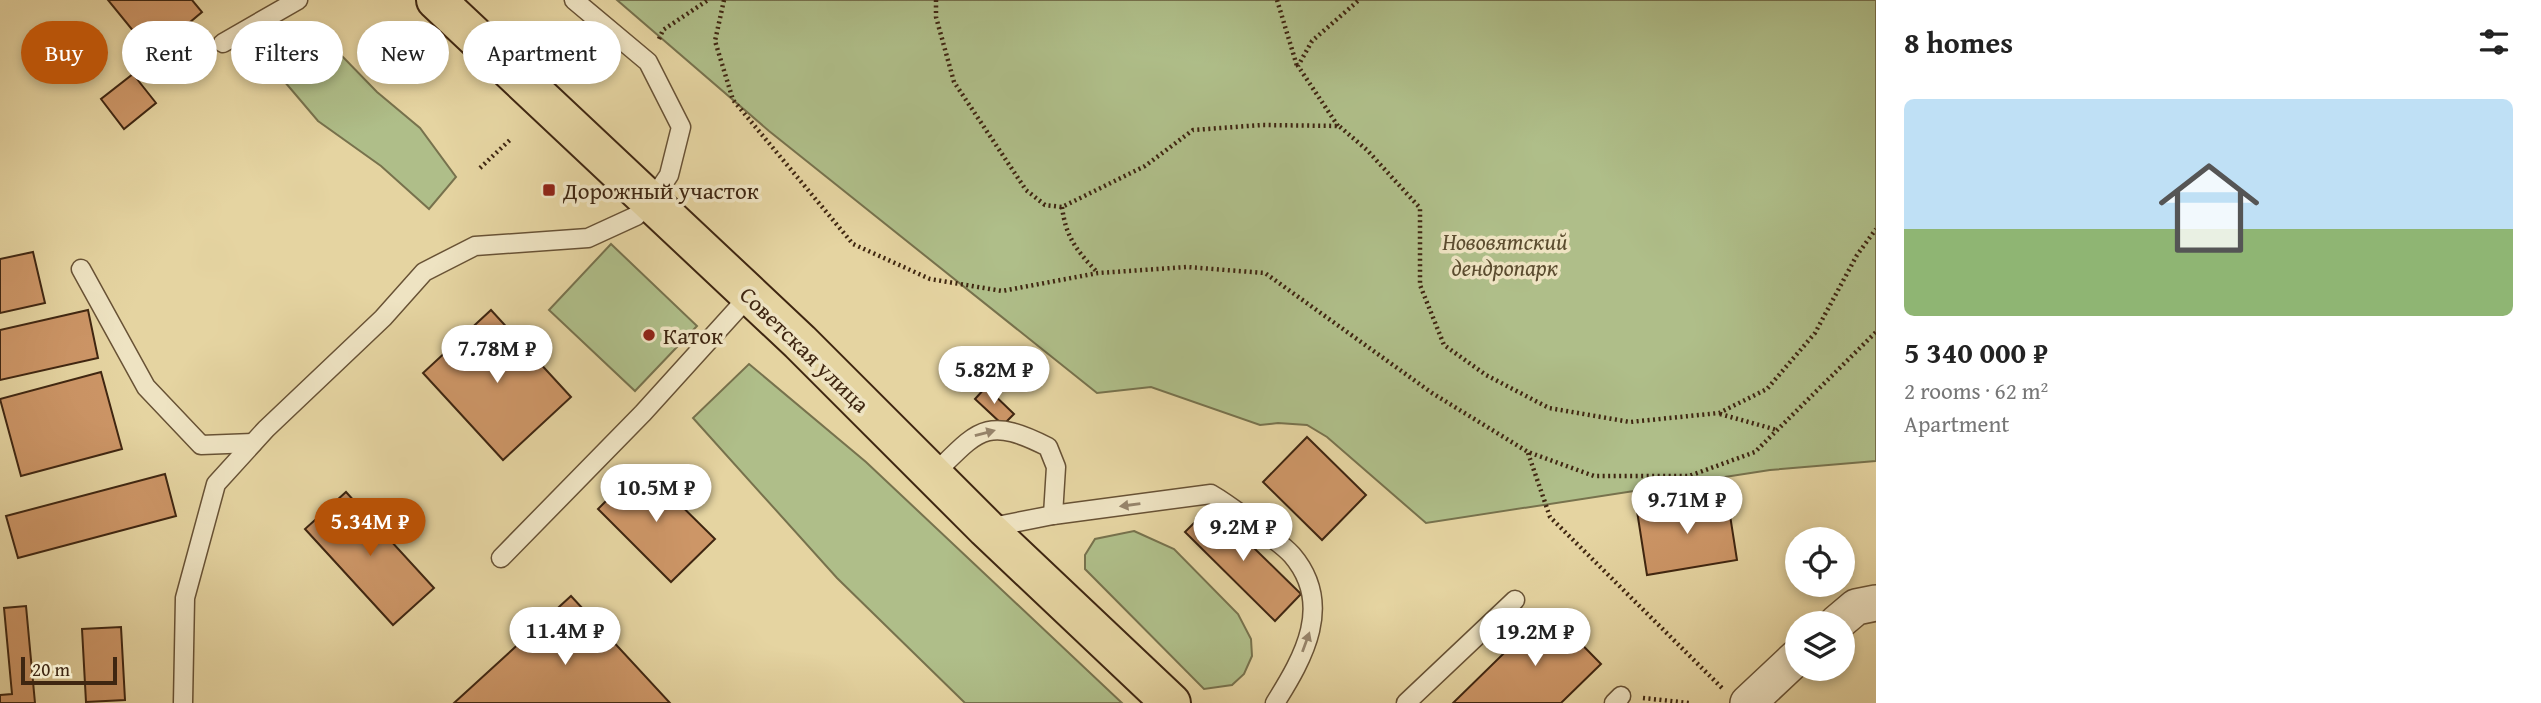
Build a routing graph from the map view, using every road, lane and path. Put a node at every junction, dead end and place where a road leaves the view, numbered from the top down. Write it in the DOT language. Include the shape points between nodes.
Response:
graph roads {
  1 [pos="298,0"];
  2 [pos="436,0"];
  3 [pos="574,0"];
  4 [pos="708,0"];
  5 [pos="724,0"];
  6 [pos="936,0"];
  7 [pos="1277,0"];
  8 [pos="1359,0"];
  9 [pos="223,43"];
  10 [pos="648,61"];
  11 [pos="1298,66"];
  12 [pos="1339,126"];
  13 [pos="512,138"];
  14 [pos="480,168"];
  15 [pos="650,202"];
  16 [pos="1062,207"];
  17 [pos="1876,229"];
  18 [pos="81,269"];
  19 [pos="1098,273"];
  20 [pos="750,295"];
  21 [pos="1876,332"];
  22 [pos="1719,413"];
  23 [pos="1777,430"];
  24 [pos="253,443"];
  25 [pos="1528,452"];
  26 [pos="933,475"];
  27 [pos="1053,515"];
  28 [pos="986,528"];
  29 [pos="501,558"];
  30 [pos="1515,600"];
  31 [pos="1876,603"];
  32 [pos="1851,611"];
  33 [pos="1785,665"];
  34 [pos="1737,698"];
  35 [pos="1618,700"];
  36 [pos="183,703"];
  37 [pos="1171,703"];
  38 [pos="1275,703"];
  39 [pos="1406,703"];
  40 [pos="1689,703"];
  1 -- 9 [label="lane"];
  2 -- 15 [label="main road, Советская улица"];
  3 -- 10 [label="lane"];
  4 -- 10 [label="path" via="663,30"];
  5 -- 19 [label="path" via="715,41 733,100 853,244 930,279 1002,291"];
  6 -- 16 [label="path" via="936,17 954,82 1026,190 1045,205"];
  7 -- 11 [label="path"];
  8 -- 11 [label="path" via="1312,41"];
  10 -- 15 [label="lane" via="681,127 669,175"];
  11 -- 12 [label="path"];
  12 -- 16 [label="path" via="1193,130 1146,166"];
  12 -- 22 [label="path" via="1420,208 1420,285 1444,345 1549,408 1630,422"];
  13 -- 14 [label="path"];
  15 -- 20 [label="main road, Советская улица"];
  15 -- 24 [label="lane" via="636,216 588,238 475,246 424,272 383,318"];
  16 -- 19 [label="path" via="1065,229 1077,251"];
  17 -- 22 [label="path" via="1815,333 1767,390"];
  18 -- 24 [label="lane" via="146,387 201,445"];
  19 -- 25 [label="path" via="1187,267 1265,273 1432,393"];
  20 -- 26 [label="main road, Советская улица"];
  20 -- 29 [label="lane"];
  21 -- 23 [label="path"];
  22 -- 23 [label="path"];
  23 -- 25 [label="path" via="1755,452 1689,476 1594,476"];
  24 -- 36 [label="lane" via="216,484 185,598"];
  25 -- 34 [label="path" via="1550,517"];
  26 -- 27 [label="lane, one-way" via="976,434 996,430 1022,434 1048,447 1056,467"];
  26 -- 28 [label="main road, Советская улица"];
  27 -- 28 [label="lane"];
  38 -- 27 [label="lane, one-way" via="1300,659 1314,608 1306,578 1290,552 1211,494"];
  28 -- 37 [label="main road, Советская улица"];
  30 -- 39 [label="lane"];
  31 -- 32 [label="street"];
  33 -- 34 [label="street"];
  35 -- 40 [label="path"];
}
